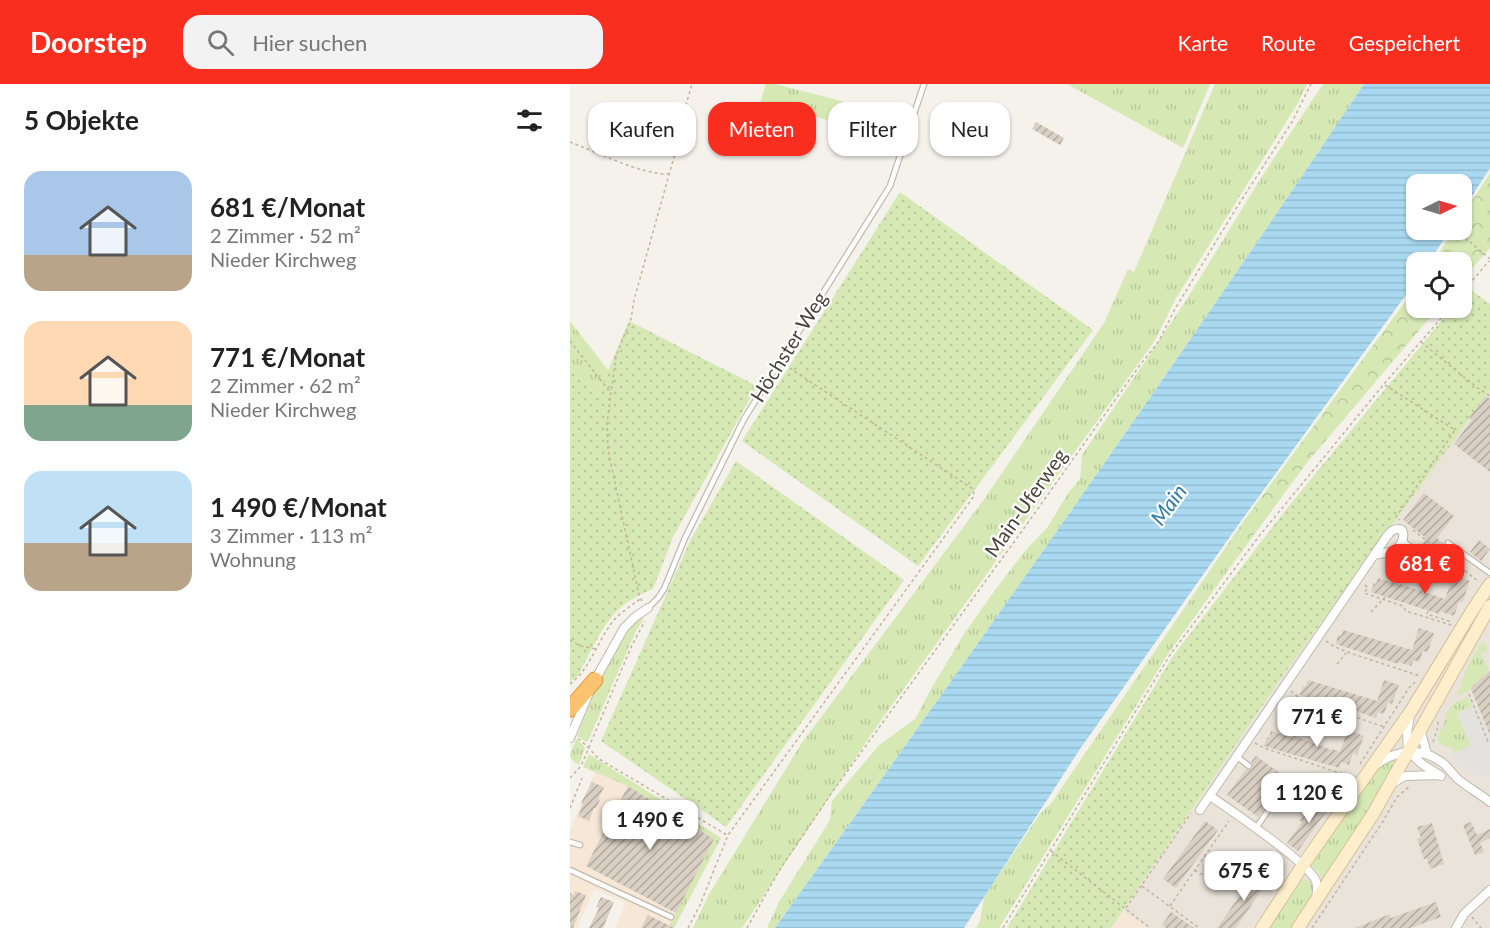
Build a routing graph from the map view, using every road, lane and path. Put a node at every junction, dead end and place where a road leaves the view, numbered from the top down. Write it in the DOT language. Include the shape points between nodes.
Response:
graph roads {
  1 [pos="692,84"];
  2 [pos="924,84"];
  3 [pos="1311,84"];
  4 [pos="570,142"];
  5 [pos="670,174"];
  6 [pos="1467,240"];
  7 [pos="1490,260"];
  8 [pos="1472,281"];
  9 [pos="1441,318"];
  10 [pos="570,341"];
  11 [pos="1421,342"];
  12 [pos="780,361"];
  13 [pos="1384,384"];
  14 [pos="610,393"];
  15 [pos="1490,396"];
  16 [pos="1402,542"];
  17 [pos="1448,543"];
  18 [pos="1416,553"];
  19 [pos="1374,555"];
  20 [pos="1490,573"];
  21 [pos="1358,580"];
  22 [pos="1485,583"];
  23 [pos="1384,597"];
  24 [pos="1382,600"];
  25 [pos="1405,603"];
  26 [pos="1403,606"];
  27 [pos="1490,606"];
  28 [pos="648,608"];
  29 [pos="1428,611"];
  30 [pos="1371,612"];
  31 [pos="1477,615"];
  32 [pos="570,640"];
  33 [pos="1335,647"];
  34 [pos="597,649"];
  35 [pos="1347,652"];
  36 [pos="1337,663"];
  37 [pos="1420,676"];
  38 [pos="595,680"];
  39 [pos="570,684"];
  40 [pos="1469,694"];
  41 [pos="1300,698"];
  42 [pos="1313,702"];
  43 [pos="570,709"];
  44 [pos="1411,711"];
  45 [pos="1302,713"];
  46 [pos="1438,727"];
  47 [pos="1384,728"];
  48 [pos="1420,729"];
  49 [pos="573,738"];
  50 [pos="1489,744"];
  51 [pos="1265,748"];
  52 [pos="587,749"];
  53 [pos="1408,751"];
  54 [pos="1427,754"];
  55 [pos="1236,756"];
  56 [pos="1249,766"];
  57 [pos="1370,769"];
  58 [pos="1416,775"];
  59 [pos="1441,776"];
  60 [pos="1353,777"];
  61 [pos="570,778"];
  62 [pos="582,778"];
  63 [pos="1457,778"];
  64 [pos="1283,784"];
  65 [pos="1388,786"];
  66 [pos="1210,796"];
  67 [pos="1490,802"];
  68 [pos="570,808"];
  69 [pos="1200,810"];
  70 [pos="1234,813"];
  71 [pos="1256,828"];
  72 [pos="728,835"];
  73 [pos="570,842"];
  74 [pos="580,845"];
  75 [pos="1050,850"];
  76 [pos="1218,864"];
  77 [pos="1303,865"];
  78 [pos="570,870"];
  79 [pos="1195,870"];
  80 [pos="1313,876"];
  81 [pos="1292,883"];
  82 [pos="1141,886"];
  83 [pos="1490,890"];
  84 [pos="1314,904"];
  85 [pos="1170,906"];
  86 [pos="1125,909"];
  87 [pos="1468,910"];
  88 [pos="671,917"];
  89 [pos="688,928"];
  90 [pos="747,928"];
  91 [pos="1003,928"];
  92 [pos="1150,928"];
  93 [pos="1199,928"];
  94 [pos="1262,928"];
  95 [pos="1298,928"];
  96 [pos="1312,928"];
  97 [pos="1456,928"];
  98 [pos="1481,928"];
  1 -- 5 [label="path"];
  2 -- 12 [label="lane, Höchster Weg" via="890,186"];
  3 -- 90 [label="path, Main-Uferweg" via="1155,348 833,791 780,869"];
  4 -- 5 [label="path" via="630,166"];
  5 -- 14 [label="path" via="634,300 632,320 616,356"];
  6 -- 7 [label="path"];
  7 -- 8 [label="path"];
  9 -- 11 [label="path"];
  10 -- 14 [label="path"];
  11 -- 13 [label="path"];
  11 -- 15 [label="path"];
  12 -- 28 [label="lane, Höchster Weg" via="744,419 664,589"];
  12 -- 72 [label="path" via="973,489 974,496"];
  13 -- 22 [label="path" via="1455,430 1396,517"];
  13 -- 75 [label="path" via="1260,535 1170,655"];
  14 -- 34 [label="path" via="608,450 641,598 612,623"];
  16 -- 18 [label="lane"];
  16 -- 19 [label="street" via="1392,552"];
  16 -- 19 [label="street" via="1402,530 1395,529"];
  17 -- 20 [label="lane"];
  19 -- 21 [label="street"];
  21 -- 24 [label="path" via="1368,588 1364,593"];
  21 -- 55 [label="street"];
  22 -- 31 [label="main road"];
  23 -- 24 [label="path"];
  24 -- 26 [label="path"];
  24 -- 30 [label="path"];
  25 -- 26 [label="path"];
  26 -- 29 [label="path" via="1406,612 1452,624 1427,614"];
  27 -- 31 [label="main road"];
  28 -- 38 [label="street" via="624,628"];
  28 -- 52 [label="path"];
  31 -- 44 [label="main road"];
  31 -- 48 [label="main road" via="1439,699"];
  32 -- 34 [label="path"];
  33 -- 35 [label="path"];
  34 -- 39 [label="path"];
  35 -- 36 [label="path"];
  35 -- 37 [label="path"];
  38 -- 43 [label="highway"];
  38 -- 49 [label="street"];
  40 -- 50 [label="path"];
  41 -- 42 [label="path"];
  42 -- 45 [label="path"];
  42 -- 47 [label="path"];
  44 -- 53 [label="street"];
  44 -- 57 [label="main road"];
  46 -- 54 [label="path"];
  48 -- 53 [label="main road"];
  48 -- 54 [label="street"];
  49 -- 52 [label="path" via="583,741"];
  51 -- 60 [label="path"];
  52 -- 61 [label="path" via="581,766"];
  52 -- 72 [label="path"];
  53 -- 54 [label="street"];
  53 -- 57 [label="street" via="1386,758"];
  53 -- 59 [label="street"];
  53 -- 65 [label="main road"];
  54 -- 63 [label="street"];
  55 -- 56 [label="lane"];
  55 -- 66 [label="street"];
  57 -- 77 [label="main road"];
  58 -- 59 [label="street"];
  58 -- 65 [label="street" via="1405,776"];
  58 -- 96 [label="path" via="1397,796"];
  59 -- 63 [label="street"];
  62 -- 68 [label="path"];
  63 -- 67 [label="street"];
  64 -- 71 [label="lane"];
  65 -- 84 [label="main road"];
  66 -- 69 [label="street"];
  66 -- 70 [label="street"];
  69 -- 82 [label="path" via="1192,811"];
  70 -- 71 [label="street"];
  70 -- 79 [label="path"];
  71 -- 77 [label="street"];
  72 -- 89 [label="path"];
  73 -- 74 [label="lane"];
  75 -- 86 [label="path"];
  75 -- 91 [label="path"];
  76 -- 79 [label="path" via="1211,873 1200,874"];
  77 -- 80 [label="street"];
  77 -- 81 [label="main road"];
  78 -- 88 [label="lane"];
  79 -- 85 [label="path"];
  80 -- 81 [label="lane" via="1300,876"];
  80 -- 84 [label="street" via="1317,891"];
  81 -- 94 [label="main road"];
  82 -- 85 [label="path"];
  82 -- 86 [label="path"];
  83 -- 87 [label="street"];
  84 -- 95 [label="main road"];
  85 -- 93 [label="path"];
  86 -- 92 [label="path"];
  87 -- 97 [label="street"];
  87 -- 98 [label="path"];
}
